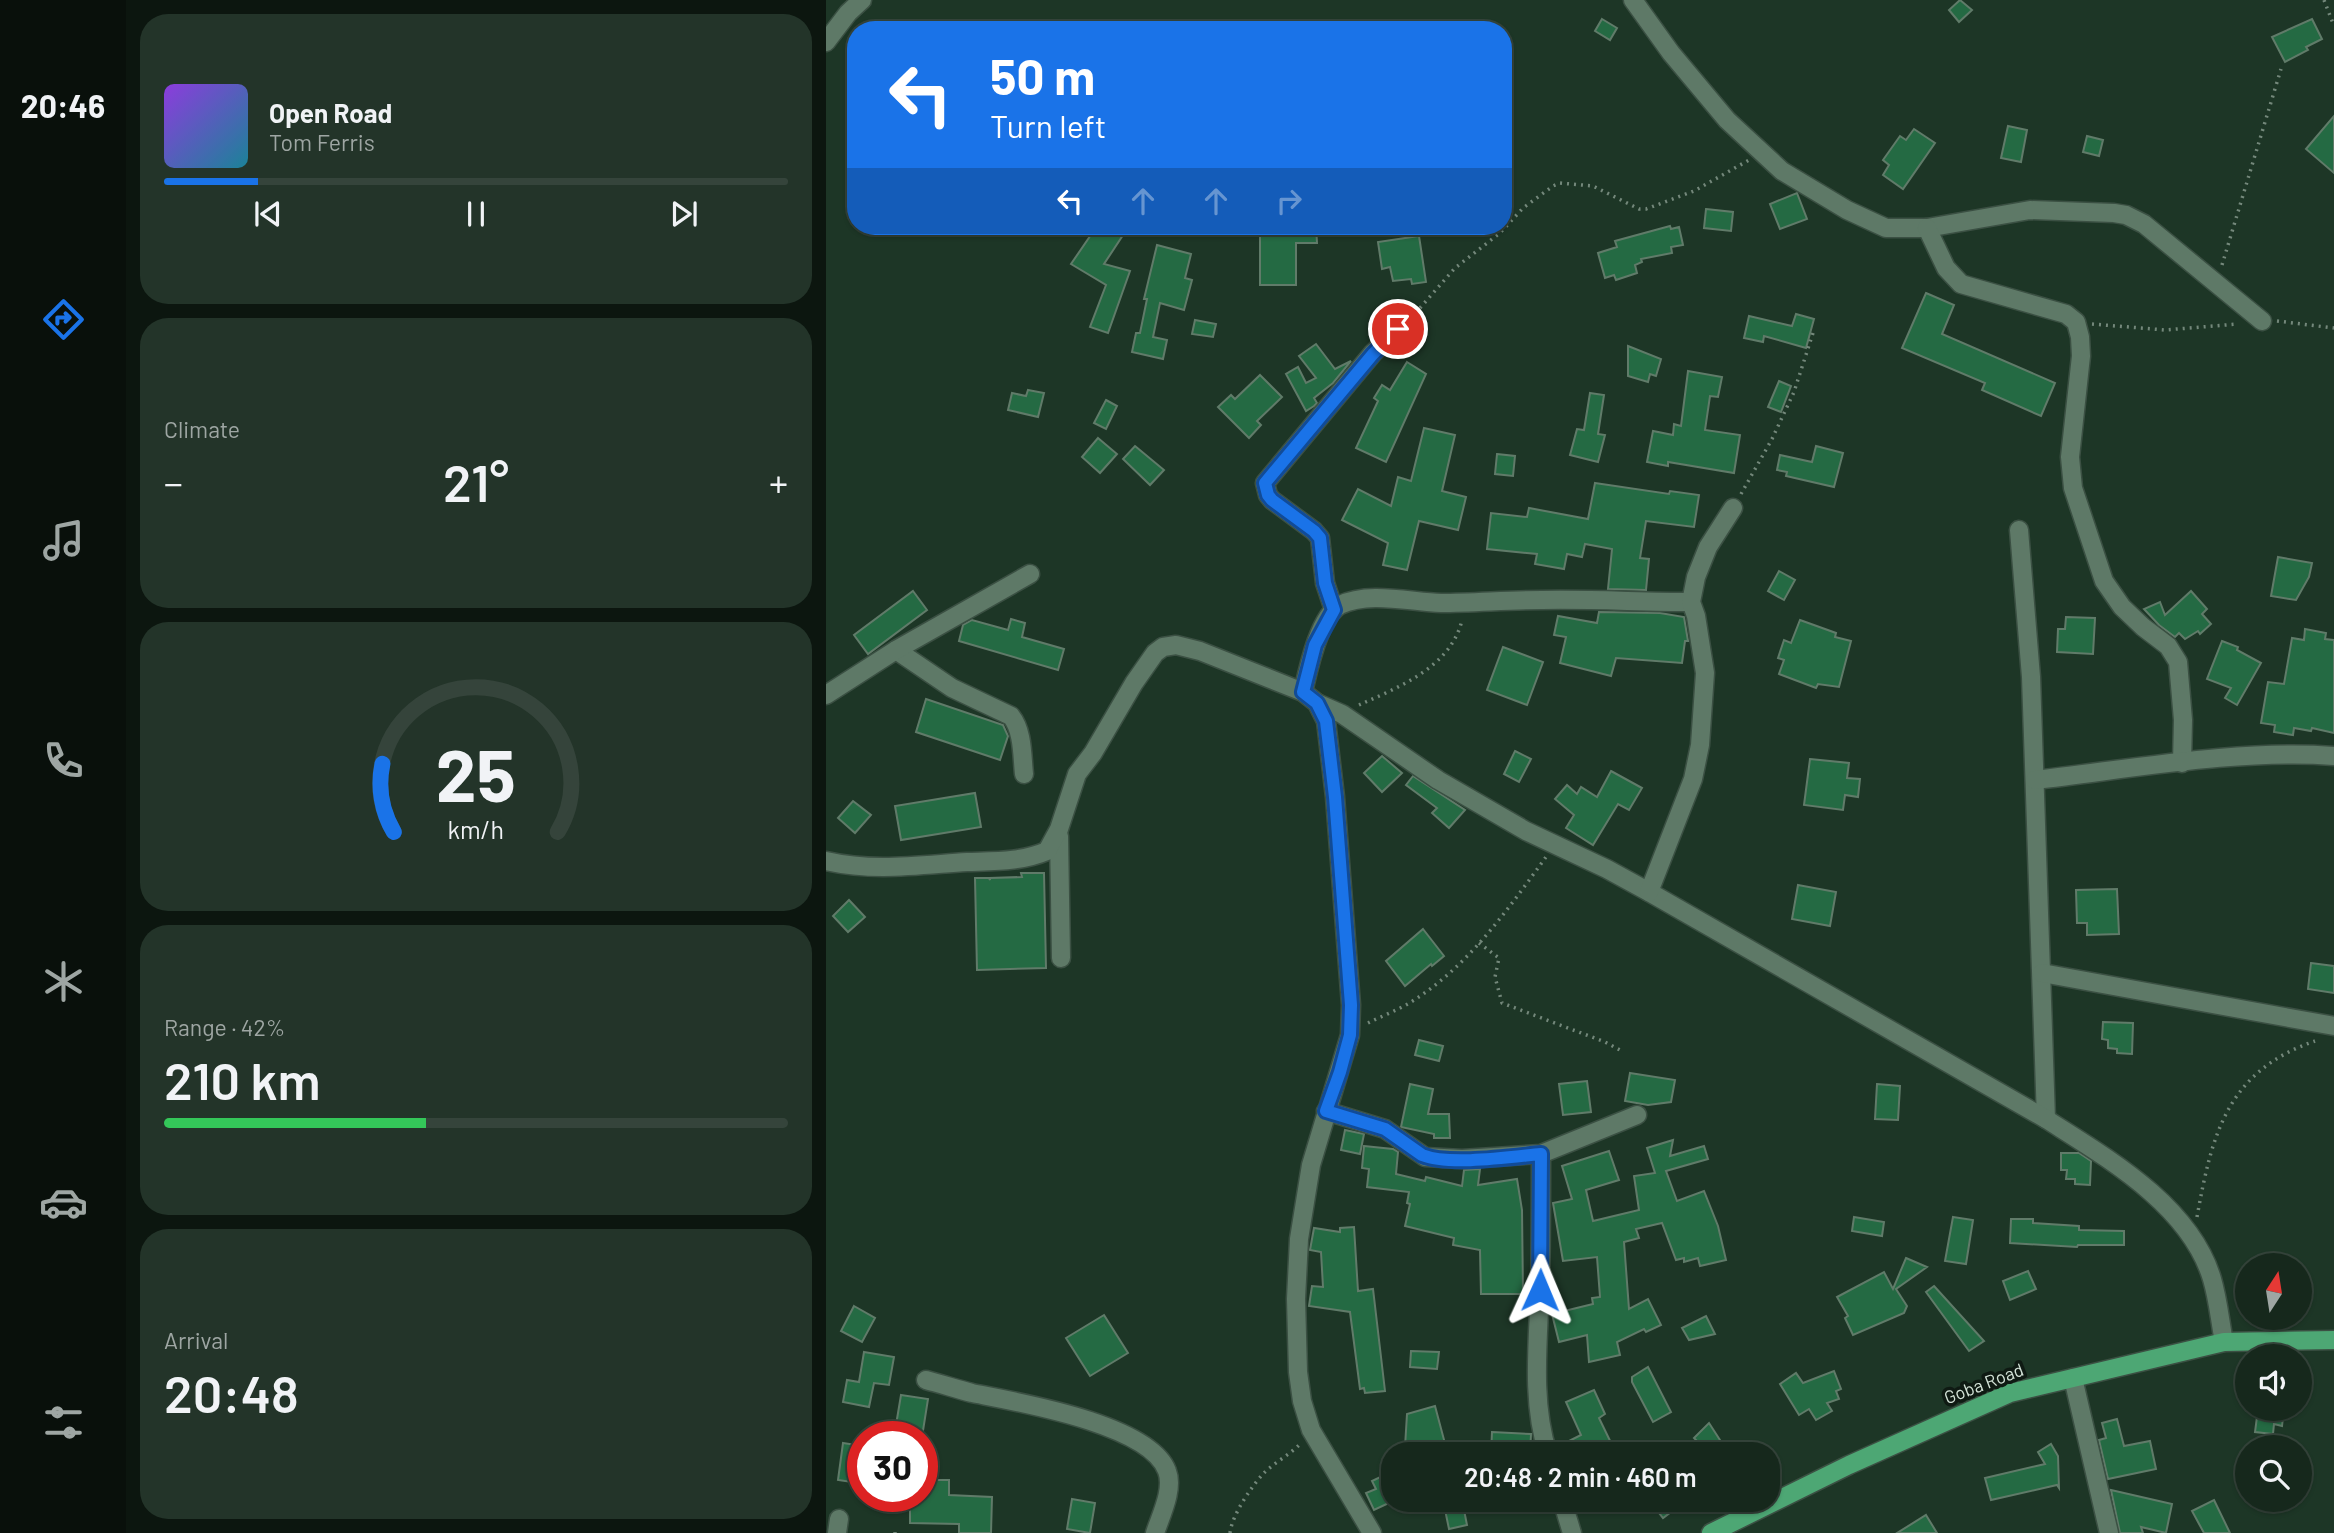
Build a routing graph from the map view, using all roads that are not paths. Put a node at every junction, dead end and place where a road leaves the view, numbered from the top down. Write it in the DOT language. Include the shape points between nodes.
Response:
graph roads {
  1 [pos="862,0"];
  2 [pos="1633,0"];
  3 [pos="826,42"];
  4 [pos="1927,228"];
  5 [pos="1409,318"];
  6 [pos="2262,321"];
  7 [pos="1733,508"];
  8 [pos="2019,530"];
  9 [pos="1030,574"];
  10 [pos="1691,602"];
  11 [pos="1334,610"];
  12 [pos="896,650"];
  13 [pos="826,695"];
  14 [pos="1310,697"];
  15 [pos="2334,756"];
  16 [pos="2182,763"];
  17 [pos="1024,774"];
  18 [pos="2035,780"];
  19 [pos="1059,829"];
  20 [pos="826,861"];
  21 [pos="1649,892"];
  22 [pos="1061,958"];
  23 [pos="2042,973"];
  24 [pos="2328,1032"];
  25 [pos="1326,1111"];
  26 [pos="1637,1115"];
  27 [pos="2046,1119"];
  28 [pos="1541,1154"];
  29 [pos="2334,1340"];
  30 [pos="2224,1342"];
  31 [pos="2073,1378"];
  32 [pos="926,1380"];
  33 [pos="1544,1442"];
  34 [pos="1566,1512"];
  35 [pos="1155,1533"];
  36 [pos="1372,1533"];
  37 [pos="1572,1533"];
  38 [pos="1711,1533"];
  39 [pos="2109,1533"];
  1 -- 3 [label="street"];
  2 -- 4 [label="street" via="1719,110 1782,171 1886,228"];
  4 -- 6 [label="street" via="2030,210 2126,215 2144,224"];
  4 -- 16 [label="street" via="1946,268 1961,284 2066,314 2076,322 2081,356 2070,457 2073,488 2104,580 2122,607 2168,646 2178,662"];
  5 -- 11 [label="street" via="1265,483 1272,500 1320,538 1325,583"];
  7 -- 10 [label="street" via="1707,547"];
  8 -- 18 [label="street"];
  9 -- 12 [label="street"];
  10 -- 11 [label="street" via="1370,599 1351,601"];
  10 -- 21 [label="street" via="1704,673 1700,745 1693,779"];
  11 -- 14 [label="street" via="1315,645"];
  12 -- 13 [label="street"];
  12 -- 17 [label="street" via="952,688 1011,716 1020,740"];
  14 -- 19 [label="street" via="1200,651 1163,647 1134,683 1077,774"];
  14 -- 21 [label="street" via="1526,831"];
  14 -- 25 [label="street" via="1326,721 1351,1005 1350,1032"];
  15 -- 16 [label="street" via="2293,753"];
  16 -- 18 [label="street"];
  18 -- 23 [label="street"];
  19 -- 20 [label="street" via="1047,851 1019,860 858,867"];
  19 -- 22 [label="street"];
  21 -- 27 [label="street"];
  23 -- 24 [label="street"];
  23 -- 27 [label="street"];
  25 -- 28 [label="street" via="1385,1129 1429,1158"];
  25 -- 36 [label="street" via="1299,1239 1298,1372 1311,1430"];
  26 -- 28 [label="street"];
  27 -- 30 [label="street" via="2169,1208 2194,1239 2212,1278"];
  28 -- 33 [label="street" via="1537,1381"];
  29 -- 30 [label="main road, Goba Road"];
  30 -- 31 [label="main road, Goba Road"];
  31 -- 38 [label="main road, Goba Road" via="2010,1393"];
  31 -- 39 [label="street"];
  32 -- 35 [label="street" via="1064,1413 1150,1449 1164,1463 1169,1485"];
  34 -- 37 [label="street"];
}
